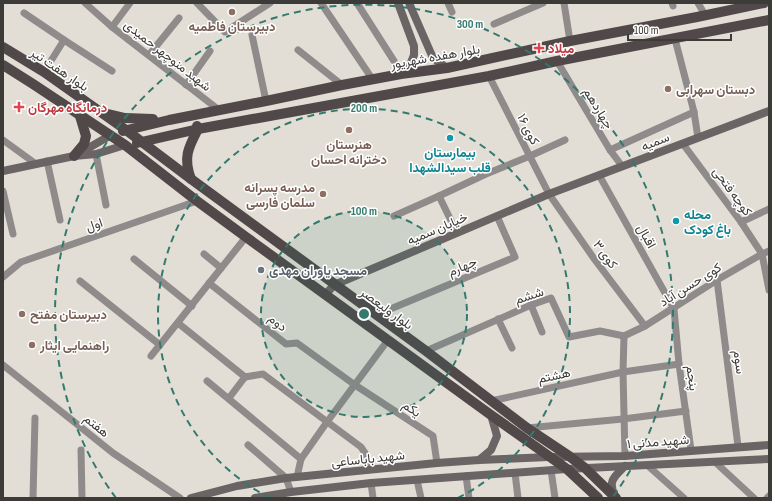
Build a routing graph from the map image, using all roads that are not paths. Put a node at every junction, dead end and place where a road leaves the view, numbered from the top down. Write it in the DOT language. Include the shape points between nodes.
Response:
graph roads {
  1 [pos="84,3"];
  2 [pos="130,3"];
  3 [pos="197,3"];
  4 [pos="270,3"];
  5 [pos="321,3"];
  6 [pos="356,3"];
  7 [pos="398,3"];
  8 [pos="409,3"];
  9 [pos="448,3"];
  10 [pos="543,3"];
  11 [pos="564,3"];
  12 [pos="698,3"];
  13 [pos="762,3"];
  14 [pos="452,12"];
  15 [pos="24,13"];
  16 [pos="701,16"];
  17 [pos="179,18"];
  18 [pos="769,20"];
  19 [pos="494,24"];
  20 [pos="112,27"];
  21 [pos="701,33"];
  22 [pos="252,35"];
  23 [pos="675,39"];
  24 [pos="64,40"];
  25 [pos="570,41"];
  26 [pos="3,47"];
  27 [pos="298,50"];
  28 [pos="210,51"];
  29 [pos="149,55"];
  30 [pos="394,61"];
  31 [pos="557,61"];
  32 [pos="3,65"];
  33 [pos="447,68"];
  34 [pos="112,71"];
  35 [pos="44,72"];
  36 [pos="401,74"];
  37 [pos="488,76"];
  38 [pos="373,80"];
  39 [pos="186,85"];
  40 [pos="342,86"];
  41 [pos="266,101"];
  42 [pos="219,110"];
  43 [pos="769,111"];
  44 [pos="694,112"];
  45 [pos="101,113"];
  46 [pos="194,115"];
  47 [pos="80,116"];
  48 [pos="169,120"];
  49 [pos="198,129"];
  50 [pos="126,130"];
  51 [pos="111,135"];
  52 [pos="698,138"];
  53 [pos="3,140"];
  54 [pos="565,140"];
  55 [pos="141,142"];
  56 [pos="683,144"];
  57 [pos="125,145"];
  58 [pos="610,150"];
  59 [pos="96,154"];
  60 [pos="74,156"];
  61 [pos="530,156"];
  62 [pos="48,161"];
  63 [pos="36,164"];
  64 [pos="622,166"];
  65 [pos="3,170"];
  66 [pos="599,175"];
  67 [pos="191,179"];
  68 [pos="3,191"];
  69 [pos="549,194"];
  70 [pos="439,196"];
  71 [pos="197,201"];
  72 [pos="106,205"];
  73 [pos="769,209"];
  74 [pos="394,216"];
  75 [pos="497,216"];
  76 [pos="60,220"];
  77 [pos="741,222"];
  78 [pos="457,233"];
  79 [pos="13,234"];
  80 [pos="246,237"];
  81 [pos="769,250"];
  82 [pos="204,254"];
  83 [pos="762,254"];
  84 [pos="134,259"];
  85 [pos="221,268"];
  86 [pos="3,277"];
  87 [pos="717,280"];
  88 [pos="80,281"];
  89 [pos="209,284"];
  90 [pos="334,284"];
  91 [pos="769,290"];
  92 [pos="325,295"];
  93 [pos="531,305"];
  94 [pos="192,306"];
  95 [pos="674,309"];
  96 [pos="376,315"];
  97 [pos="498,319"];
  98 [pos="178,322"];
  99 [pos="645,326"];
  100 [pos="542,332"];
  101 [pos="624,336"];
  102 [pos="388,340"];
  103 [pos="160,345"];
  104 [pos="512,348"];
  105 [pos="426,351"];
  106 [pos="151,356"];
  107 [pos="679,364"];
  108 [pos="3,365"];
  109 [pos="622,372"];
  110 [pos="245,376"];
  111 [pos="207,380"];
  112 [pos="355,385"];
  113 [pos="229,398"];
  114 [pos="491,401"];
  115 [pos="686,411"];
  116 [pos="491,415"];
  117 [pos="35,418"];
  118 [pos="623,419"];
  119 [pos="327,422"];
  120 [pos="527,428"];
  121 [pos="769,444"];
  122 [pos="248,445"];
  123 [pos="738,446"];
  124 [pos="80,450"];
  125 [pos="691,450"];
  126 [pos="569,456"];
  127 [pos="625,456"];
  128 [pos="549,457"];
  129 [pos="301,459"];
  130 [pos="769,459"];
  131 [pos="479,460"];
  132 [pos="715,462"];
  133 [pos="437,463"];
  134 [pos="647,465"];
  135 [pos="625,466"];
  136 [pos="585,468"];
  137 [pos="567,469"];
  138 [pos="367,470"];
  139 [pos="551,470"];
  140 [pos="515,473"];
  141 [pos="466,476"];
  142 [pos="297,477"];
  143 [pos="286,478"];
  144 [pos="418,480"];
  145 [pos="371,483"];
  146 [pos="293,495"];
  147 [pos="32,498"];
  148 [pos="82,498"];
  149 [pos="180,498"];
  150 [pos="191,498"];
  151 [pos="255,498"];
  152 [pos="373,498"];
  153 [pos="421,498"];
  154 [pos="469,498"];
  155 [pos="518,498"];
  156 [pos="555,498"];
  157 [pos="598,498"];
  158 [pos="616,498"];
  159 [pos="684,498"];
  160 [pos="754,498"];
  1 -- 20 [label="street, شهبد منوچهر حمیدی"];
  2 -- 20 [label="street"];
  3 -- 4 [label="street" via="224,32"];
  5 -- 38 [label="street"];
  6 -- 30 [label="street"];
  7 -- 36 [label="main road" via="414,46 410,65"];
  8 -- 33 [label="main road" via="433,58"];
  9 -- 14 [label="street"];
  10 -- 19 [label="street"];
  11 -- 25 [label="street"];
  12 -- 16 [label="street"];
  13 -- 16 [label="main road, بلوار هفده شهریور"];
  15 -- 24 [label="street"];
  16 -- 21 [label="main road"];
  16 -- 25 [label="main road, بلوار هفده شهریور"];
  17 -- 29 [label="street"];
  18 -- 21 [label="main road"];
  20 -- 29 [label="street, شهبد منوچهر حمیدی"];
  21 -- 23 [label="main road"];
  22 -- 41 [label="street"];
  23 -- 31 [label="main road"];
  23 -- 44 [label="street"];
  24 -- 34 [label="street"];
  24 -- 35 [label="street"];
  25 -- 33 [label="main road, بلوار هفده شهریور"];
  26 -- 35 [label="main road, بلوار هفت تیر"];
  27 -- 40 [label="street"];
  28 -- 39 [label="street"];
  29 -- 39 [label="street, شهبد منوچهر حمیدی"];
  31 -- 37 [label="main road"];
  31 -- 58 [label="street, چهاردهم"];
  32 -- 47 [label="main road, بلوار هفت تیر"];
  33 -- 36 [label="main road, بلوار هفده شهریور"];
  35 -- 45 [label="main road, بلوار هفت تیر"];
  36 -- 38 [label="main road, بلوار هفده شهریور"];
  37 -- 49 [label="main road"];
  37 -- 61 [label="street, کوی ۱۶"];
  38 -- 40 [label="main road, بلوار هفده شهریور"];
  39 -- 42 [label="street, شهبد منوچهر حمیدی"];
  40 -- 41 [label="main road, بلوار هفده شهریور"];
  41 -- 42 [label="main road, بلوار هفده شهریور"];
  42 -- 46 [label="main road, بلوار هفده شهریور"];
  43 -- 52 [label="main road, سمیه"];
  44 -- 52 [label="street"];
  44 -- 58 [label="street"];
  45 -- 48 [label="main road" via="125,118"];
  45 -- 50 [label="main road, بلوار هفت تیر"];
  46 -- 48 [label="main road, بلوار هفده شهریور"];
  46 -- 49 [label="main road"];
  47 -- 51 [label="main road, بلوار هفت تیر"];
  47 -- 60 [label="main road" via="86,136 84,144"];
  48 -- 50 [label="main road, بلوار هفده شهریور"];
  49 -- 55 [label="main road"];
  49 -- 67 [label="main road" via="187,152"];
  50 -- 51 [label="main road, بلوار هفده شهریور"];
  50 -- 55 [label="main road, بلوار هفت تیر"];
  51 -- 57 [label="main road, بلوار هفت تیر"];
  51 -- 60 [label="main road"];
  52 -- 56 [label="main road, سمیه"];
  53 -- 63 [label="street"];
  54 -- 61 [label="street"];
  55 -- 57 [label="main road"];
  55 -- 67 [label="main road, بلوار ولیعصر"];
  56 -- 64 [label="main road, سمیه"];
  56 -- 77 [label="street, کوچه فتحی"];
  57 -- 59 [label="main road"];
  57 -- 71 [label="main road, بلوار ولیعصر"];
  58 -- 64 [label="street, چهاردهم"];
  59 -- 60 [label="main road"];
  59 -- 72 [label="street, اول"];
  60 -- 62 [label="main road"];
  61 -- 69 [label="street, کوی ۱۶"];
  61 -- 70 [label="street"];
  62 -- 63 [label="main road"];
  62 -- 76 [label="street"];
  63 -- 65 [label="main road"];
  64 -- 66 [label="main road, سمیه"];
  66 -- 69 [label="main road, سمیه"];
  66 -- 95 [label="street, اقبال"];
  67 -- 90 [label="main road, بلوار ولیعصر"];
  68 -- 79 [label="street"];
  69 -- 75 [label="main road, خیابان سمیه"];
  69 -- 99 [label="street, کوی ۳"];
  70 -- 74 [label="street"];
  70 -- 78 [label="street"];
  71 -- 80 [label="main road, بلوار ولیعصر"];
  71 -- 86 [label="street, اول" via="21,262"];
  73 -- 77 [label="street"];
  75 -- 78 [label="main road, خیابان سمیه"];
  75 -- 96 [label="street, چهارم" via="515,257"];
  77 -- 83 [label="street, کوچه فتحی"];
  78 -- 90 [label="main road, خیابان سمیه"];
  80 -- 85 [label="street"];
  80 -- 92 [label="main road, بلوار ولیعصر"];
  81 -- 83 [label="street, کوی حسن آباد"];
  82 -- 85 [label="street"];
  83 -- 87 [label="street, کوی حسن آباد"];
  83 -- 91 [label="street"];
  84 -- 94 [label="street"];
  85 -- 89 [label="street"];
  87 -- 95 [label="street, کوی حسن آباد"];
  87 -- 123 [label="street, سوم"];
  88 -- 103 [label="street"];
  89 -- 94 [label="street"];
  89 -- 112 [label="street, دوم" via="286,344 297,343"];
  90 -- 92 [label="main road"];
  90 -- 96 [label="main road, بلوار ولیعصر"];
  92 -- 102 [label="main road, بلوار ولیعصر"];
  93 -- 97 [label="street, ششم"];
  93 -- 100 [label="street"];
  93 -- 101 [label="street, ششم" via="550,298 569,337 600,331"];
  94 -- 98 [label="street"];
  95 -- 99 [label="street, کوی حسن آباد"];
  95 -- 107 [label="street, پنجم"];
  96 -- 105 [label="main road, بلوار ولیعصر"];
  97 -- 104 [label="street"];
  97 -- 105 [label="street, ششم"];
  98 -- 103 [label="street"];
  98 -- 110 [label="street"];
  99 -- 101 [label="street, کوی حسن آباد"];
  101 -- 109 [label="street"];
  102 -- 112 [label="street"];
  102 -- 116 [label="main road, بلوار ولیعصر"];
  103 -- 106 [label="street"];
  105 -- 114 [label="main road, بلوار ولیعصر"];
  107 -- 109 [label="street, هشتم"];
  107 -- 115 [label="street, پنجم"];
  108 -- 149 [label="street, هفتم" via="113,453"];
  109 -- 114 [label="street, هشتم"];
  109 -- 118 [label="street"];
  110 -- 113 [label="street"];
  110 -- 119 [label="street" via="264,374"];
  111 -- 113 [label="street"];
  112 -- 119 [label="street"];
  112 -- 133 [label="street, یکم" via="433,436"];
  113 -- 129 [label="street"];
  114 -- 120 [label="main road, بلوار ولیعصر"];
  115 -- 118 [label="street"];
  115 -- 125 [label="street, پنجم"];
  116 -- 128 [label="main road, بلوار ولیعصر"];
  116 -- 131 [label="main road" via="497,436 491,450"];
  117 -- 147 [label="street"];
  118 -- 120 [label="street"];
  118 -- 127 [label="street"];
  119 -- 129 [label="street"];
  119 -- 138 [label="street" via="361,447 365,453"];
  120 -- 126 [label="main road, بلوار ولیعصر"];
  121 -- 123 [label="main road, شهید مدنی ۱"];
  122 -- 143 [label="street"];
  123 -- 125 [label="main road, شهید مدنی ۱"];
  124 -- 148 [label="street"];
  125 -- 127 [label="main road, شهید مدنی ۱"];
  126 -- 127 [label="main road, شهید مدنی ۱"];
  126 -- 128 [label="main road, شهید مدنی ۱"];
  126 -- 136 [label="main road, بلوار ولیعصر"];
  128 -- 131 [label="main road, شهید باباساعی"];
  128 -- 137 [label="main road, بلوار ولیعصر"];
  129 -- 142 [label="street"];
  130 -- 132 [label="main road, شهید مدنی ۱"];
  131 -- 133 [label="main road, شهید باباساعی"];
  132 -- 134 [label="main road, شهید مدنی ۱"];
  132 -- 160 [label="street"];
  133 -- 138 [label="main road, شهید باباساعی"];
  134 -- 135 [label="main road, شهید مدنی ۱"];
  134 -- 159 [label="street"];
  135 -- 136 [label="main road, شهید مدنی ۱"];
  135 -- 158 [label="main road" via="612,480 611,485"];
  136 -- 137 [label="main road, شهید مدنی ۱"];
  136 -- 158 [label="main road, بلوار ولیعصر"];
  137 -- 139 [label="main road, شهید باباساعی"];
  137 -- 157 [label="main road, بلوار ولیعصر"];
  138 -- 142 [label="main road, شهید باباساعی"];
  139 -- 140 [label="main road, شهید باباساعی"];
  139 -- 156 [label="street"];
  140 -- 141 [label="main road, شهید باباساعی"];
  140 -- 155 [label="street"];
  141 -- 144 [label="main road, شهید باباساعی"];
  141 -- 154 [label="street"];
  142 -- 143 [label="main road, شهید باباساعی"];
  143 -- 146 [label="street"];
  143 -- 150 [label="main road, شهید باباساعی" via="237,486"];
  144 -- 145 [label="main road, شهید باباساعی"];
  144 -- 153 [label="street"];
  145 -- 146 [label="main road, شهید باباساعی"];
  145 -- 152 [label="street"];
  146 -- 151 [label="main road, شهید باباساعی"];
}
